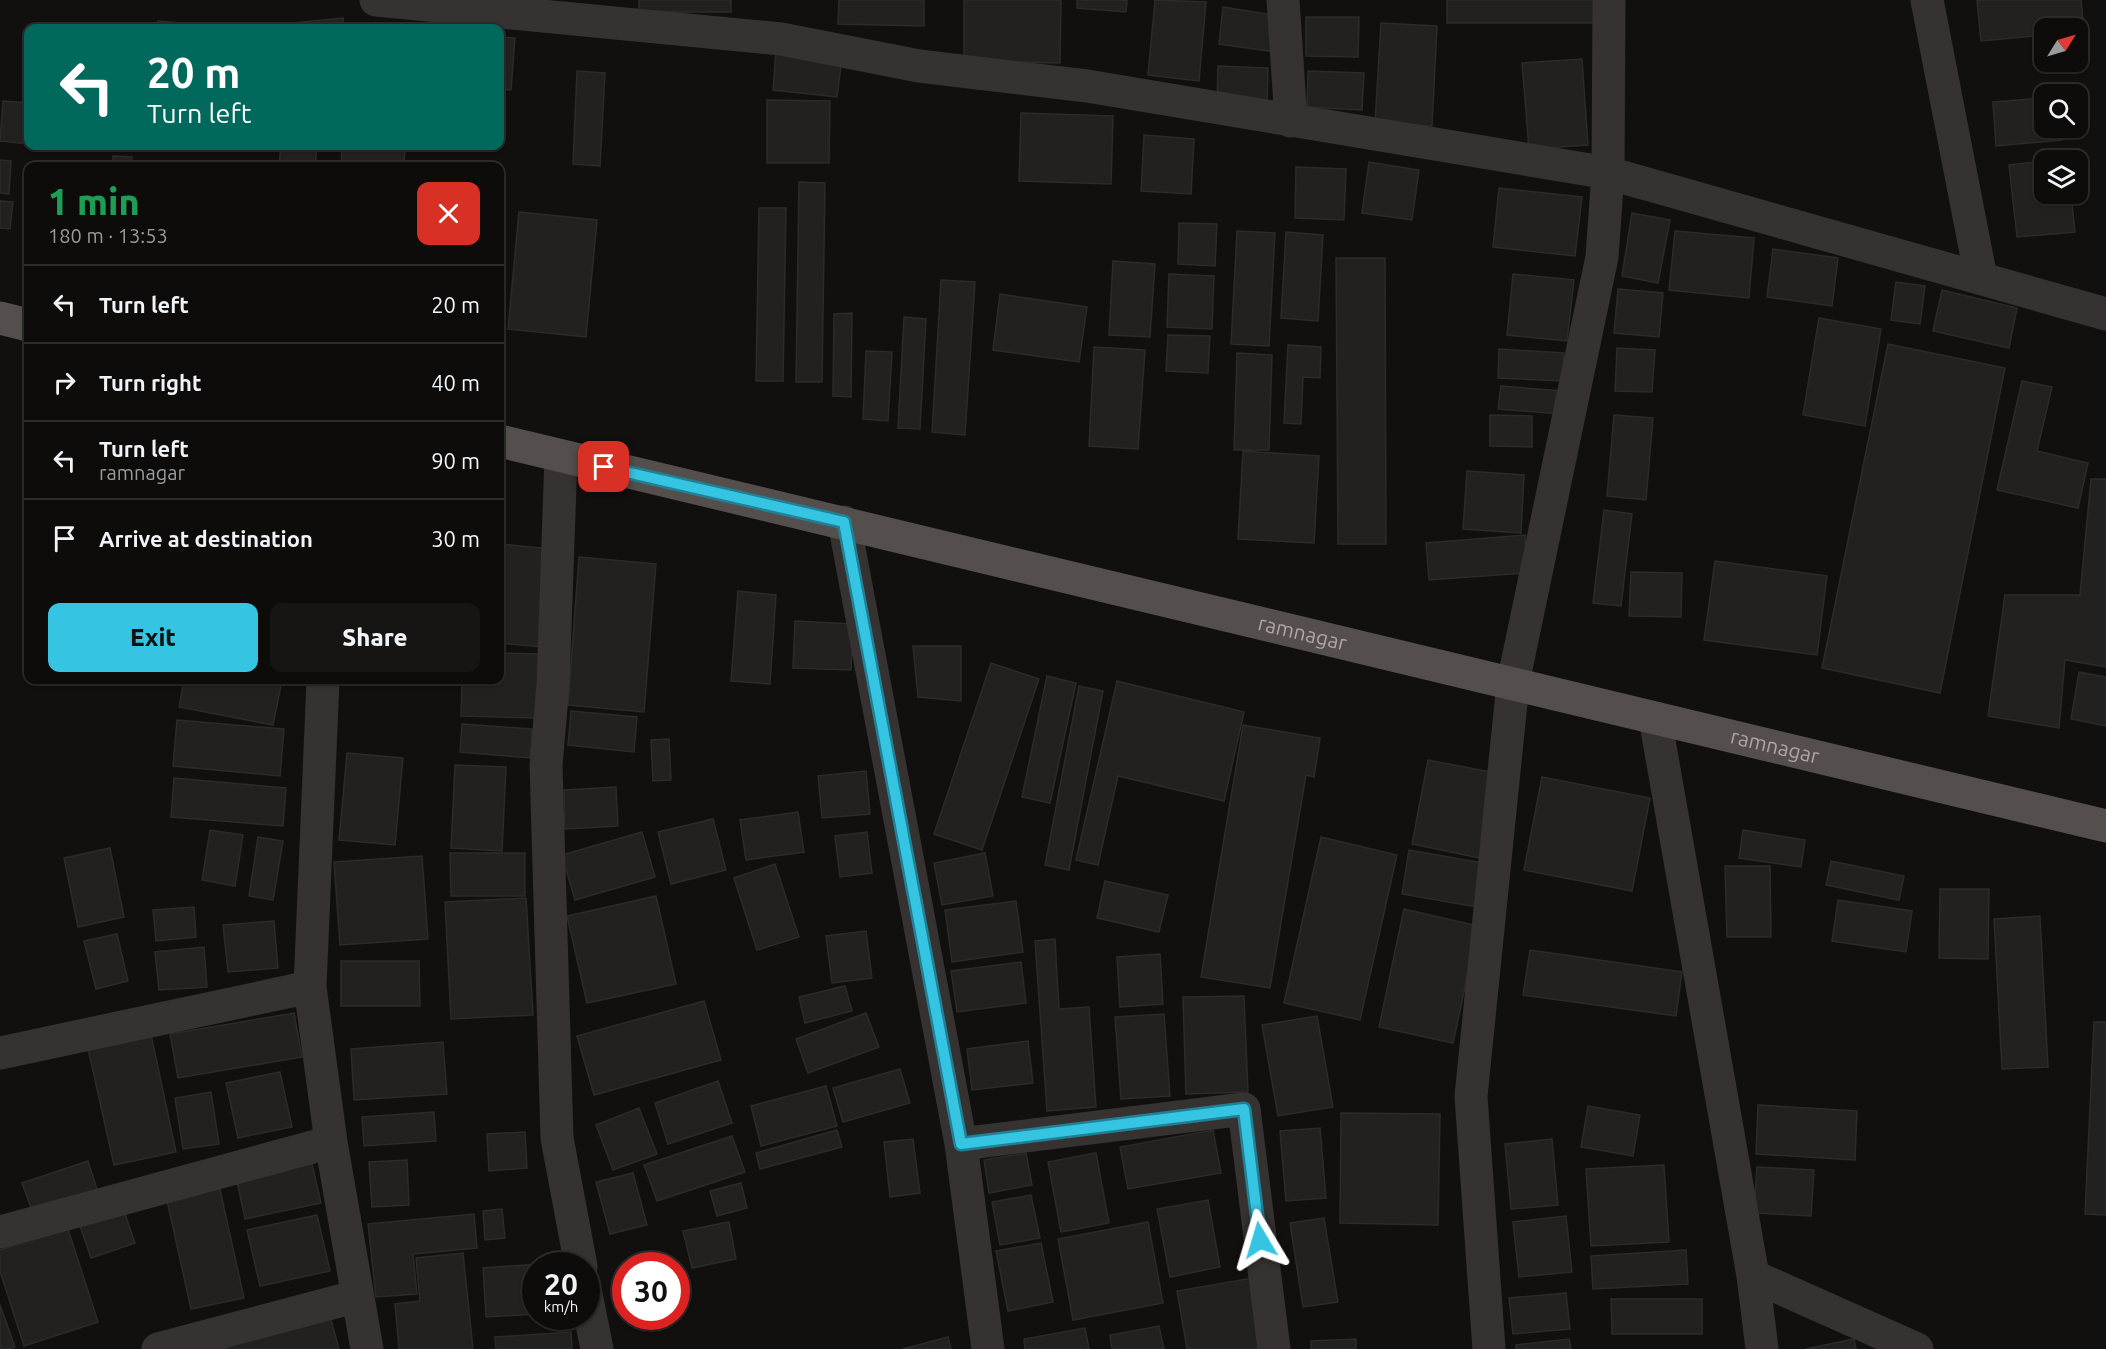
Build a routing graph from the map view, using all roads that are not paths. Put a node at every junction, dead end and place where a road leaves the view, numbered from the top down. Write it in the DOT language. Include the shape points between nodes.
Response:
graph roads {
  1 [pos="376,0"];
  2 [pos="1282,0"];
  3 [pos="1609,0"];
  4 [pos="1927,0"];
  5 [pos="1291,121"];
  6 [pos="1608,173"];
  7 [pos="1981,278"];
  8 [pos="2106,314"];
  9 [pos="0,318"];
  10 [pos="24,324"];
  11 [pos="504,442"];
  12 [pos="561,457"];
  13 [pos="844,522"];
  14 [pos="1513,683"];
  15 [pos="323,684"];
  16 [pos="1655,718"];
  17 [pos="2106,826"];
  18 [pos="310,987"];
  19 [pos="0,1053"];
  20 [pos="331,1142"];
  21 [pos="961,1144"];
  22 [pos="0,1232"];
  23 [pos="578,1252"];
  24 [pos="1753,1276"];
  25 [pos="358,1296"];
  26 [pos="593,1330"];
  27 [pos="158,1349"];
  28 [pos="367,1349"];
  29 [pos="597,1349"];
  30 [pos="988,1349"];
  31 [pos="1274,1349"];
  32 [pos="1489,1349"];
  33 [pos="1762,1349"];
  34 [pos="1917,1349"];
  1 -- 5 [label="street" via="780,39 919,66 1087,86"];
  2 -- 5 [label="street"];
  3 -- 6 [label="street"];
  4 -- 7 [label="street"];
  5 -- 6 [label="street"];
  6 -- 7 [label="street"];
  6 -- 14 [label="street" via="1602,257"];
  7 -- 8 [label="street"];
  9 -- 10 [label="main road"];
  11 -- 12 [label="main road, ramnagar"];
  12 -- 13 [label="main road, ramnagar"];
  12 -- 23 [label="street" via="553,685 546,765 557,1138"];
  13 -- 14 [label="main road, ramnagar"];
  13 -- 21 [label="street"];
  14 -- 16 [label="main road, ramnagar"];
  14 -- 32 [label="street" via="1471,1096"];
  15 -- 18 [label="street"];
  16 -- 17 [label="main road, ramnagar"];
  16 -- 24 [label="street"];
  18 -- 19 [label="street"];
  18 -- 20 [label="street"];
  20 -- 22 [label="street"];
  20 -- 25 [label="street"];
  21 -- 30 [label="street"];
  21 -- 31 [label="street" via="1244,1109"];
  24 -- 33 [label="street"];
  24 -- 34 [label="street"];
  25 -- 27 [label="street"];
  25 -- 28 [label="street"];
  26 -- 29 [label="street"];
}
